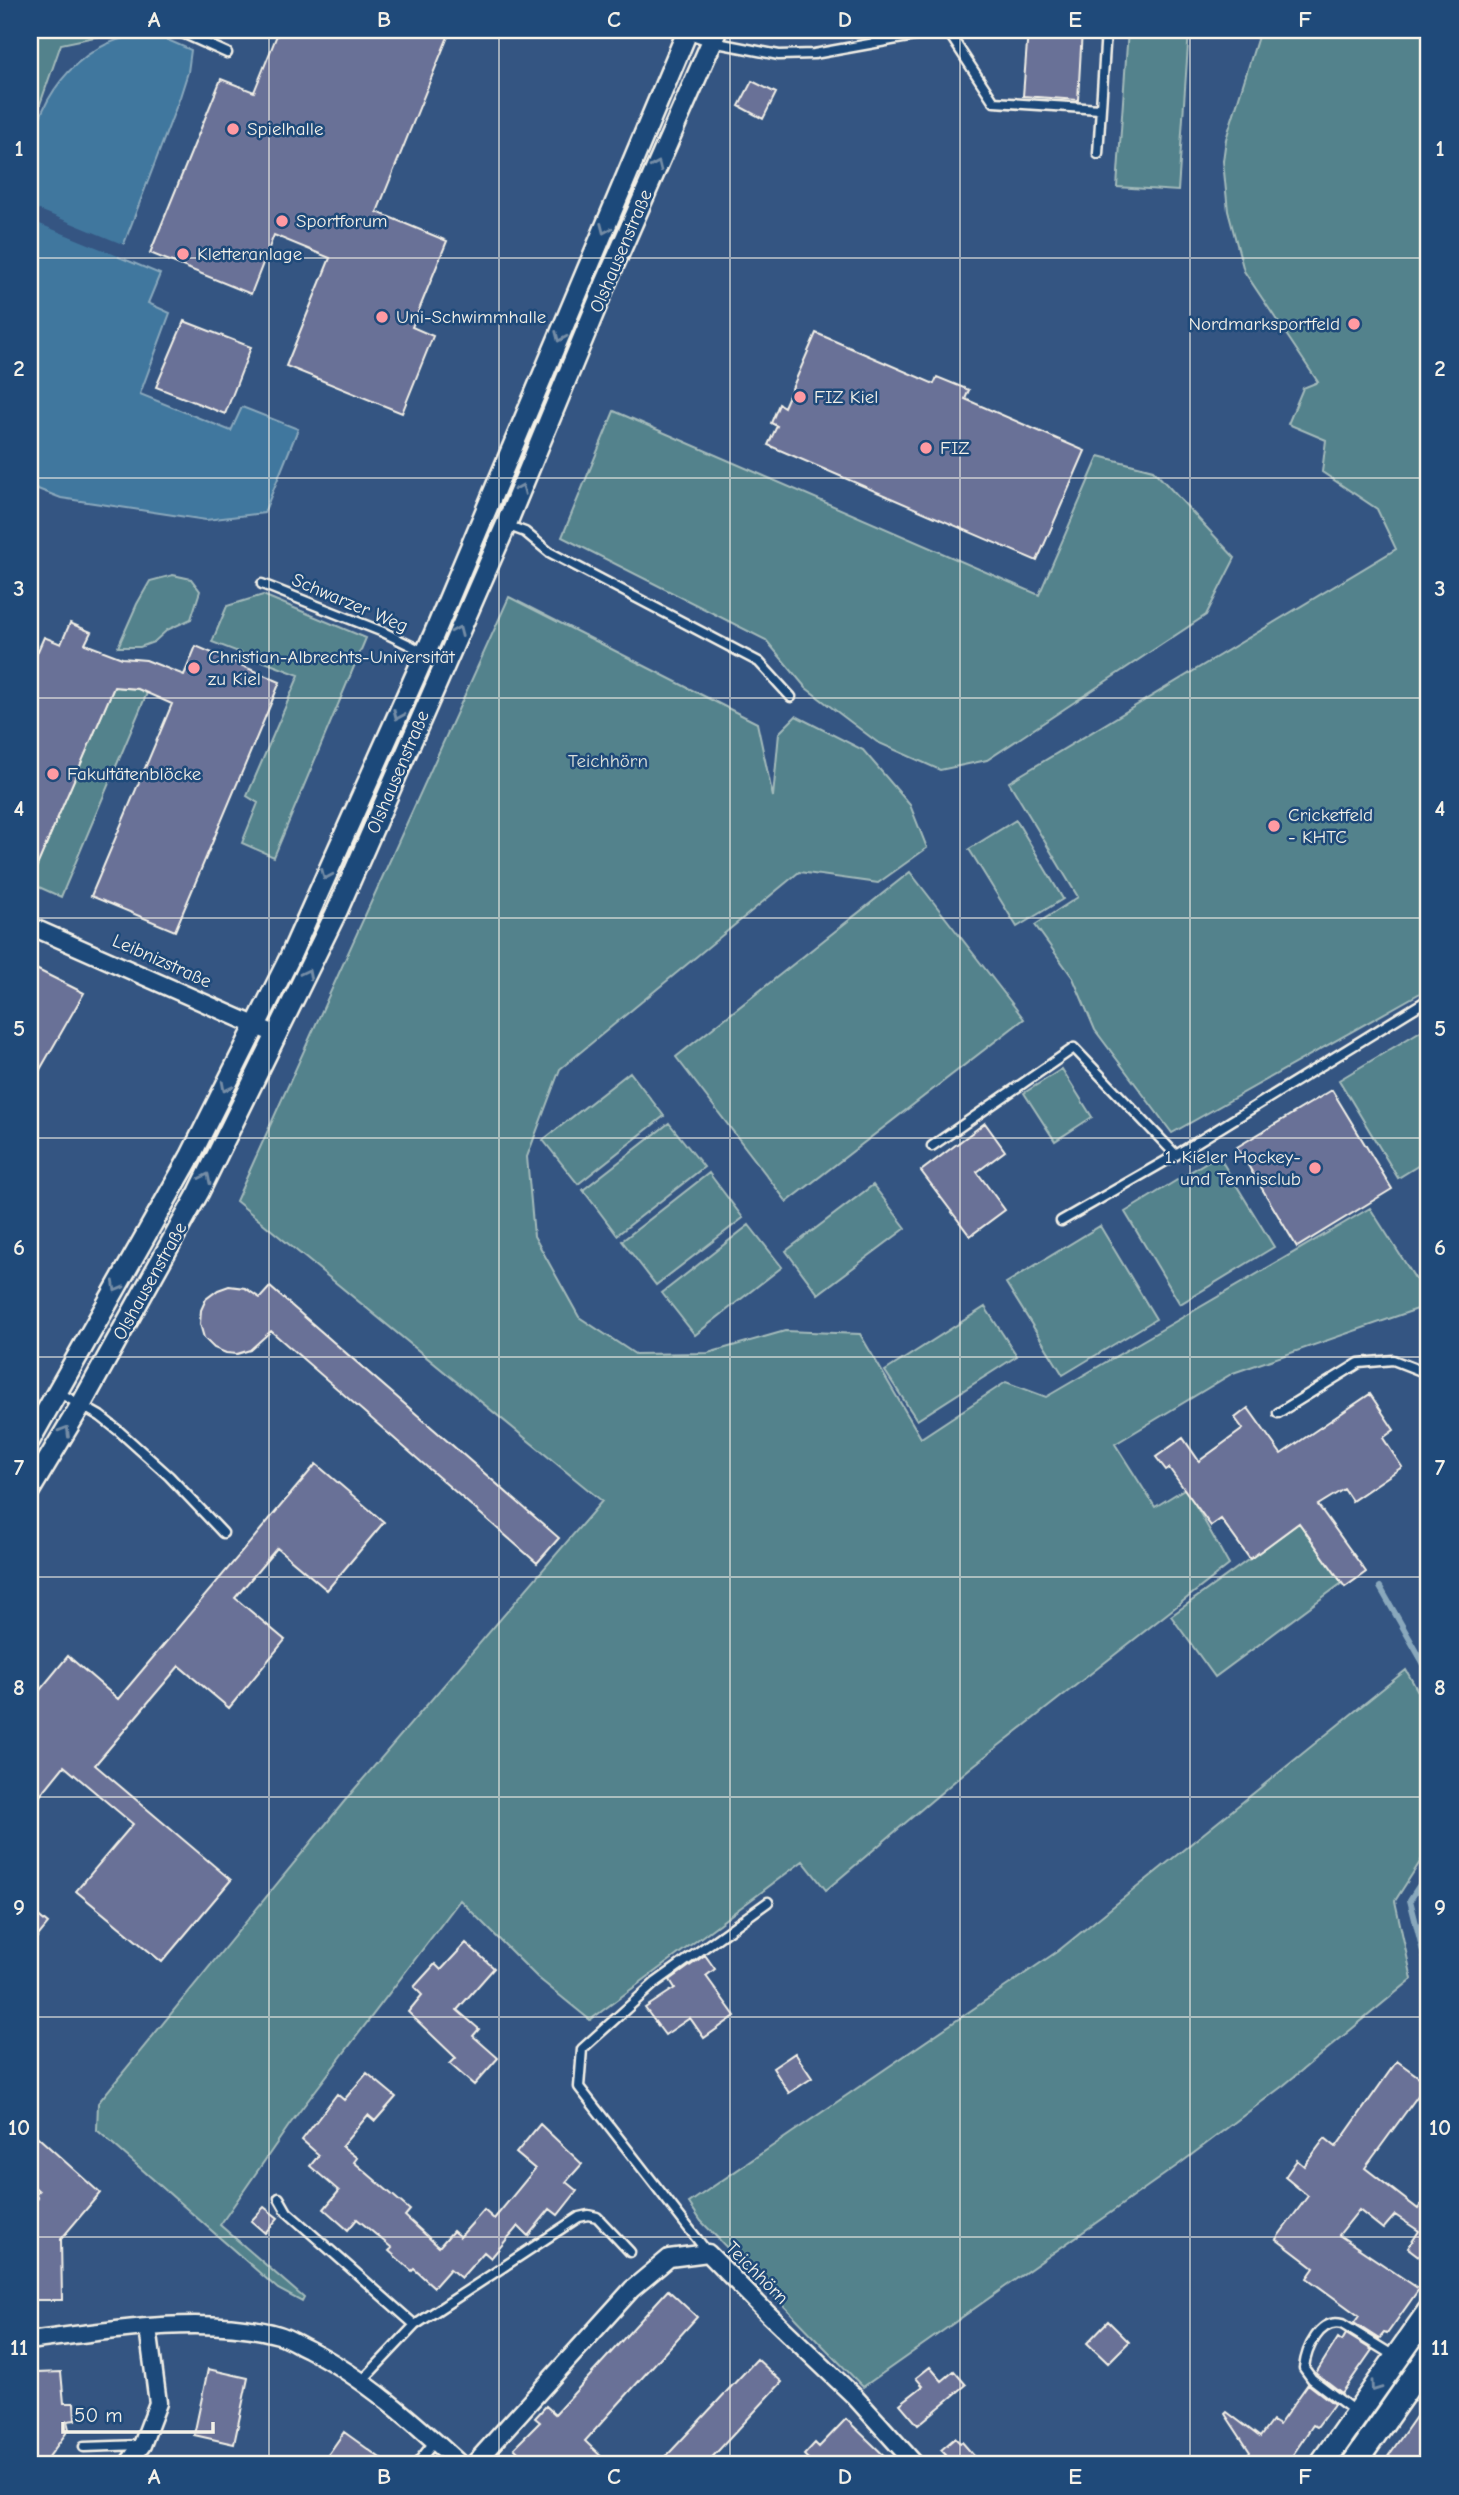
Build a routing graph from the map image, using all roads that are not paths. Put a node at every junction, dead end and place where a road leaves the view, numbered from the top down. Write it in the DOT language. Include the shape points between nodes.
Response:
graph roads {
  1 [pos="176,30"];
  2 [pos="947,30"];
  3 [pos="1106,30"];
  4 [pos="685,31"];
  5 [pos="714,36"];
  6 [pos="227,52"];
  7 [pos="1100,109"];
  8 [pos="1098,154"];
  9 [pos="506,524"];
  10 [pos="262,584"];
  11 [pos="426,653"];
  12 [pos="791,697"];
  13 [pos="30,926"];
  14 [pos="1429,999"];
  15 [pos="256,1026"];
  16 [pos="277,1035"];
  17 [pos="932,1146"];
  18 [pos="1176,1155"];
  19 [pos="1061,1221"];
  20 [pos="1429,1374"];
  21 [pos="58,1392"];
  22 [pos="81,1405"];
  23 [pos="1278,1413"];
  24 [pos="30,1440"];
  25 [pos="30,1490"];
  26 [pos="223,1533"];
  27 [pos="768,1902"];
  28 [pos="279,2198"];
  29 [pos="630,2252"];
  30 [pos="708,2253"];
  31 [pos="1429,2312"];
  32 [pos="415,2325"];
  33 [pos="148,2328"];
  34 [pos="30,2341"];
  35 [pos="1429,2356"];
  36 [pos="1396,2357"];
  37 [pos="362,2381"];
  38 [pos="1357,2413"];
  39 [pos="435,2441"];
  40 [pos="142,2445"];
  41 [pos="84,2447"];
  42 [pos="127,2465"];
  43 [pos="416,2465"];
  44 [pos="461,2465"];
  45 [pos="472,2465"];
  46 [pos="916,2465"];
  47 [pos="1321,2465"];
  48 [pos="1353,2465"];
  1 -- 6 [label="lane"];
  2 -- 5 [label="lane" via="814,54 779,55"];
  2 -- 7 [label="lane" via="994,102"];
  3 -- 7 [label="lane"];
  4 -- 5 [label="lane"];
  4 -- 11 [label="street, Olshausenstraße, one-way"];
  9 -- 5 [label="street, Olshausenstraße, one-way"];
  7 -- 8 [label="lane"];
  9 -- 12 [label="lane" via="550,552 759,662"];
  16 -- 9 [label="street, Olshausenstraße, one-way" via="338,909"];
  10 -- 11 [label="lane, Schwarzer Weg"];
  11 -- 15 [label="street, Olshausenstraße, one-way"];
  13 -- 15 [label="street, Leibnizstraße"];
  14 -- 18 [label="lane"];
  15 -- 16 [label="street, Leibnizstraße"];
  15 -- 21 [label="street, Olshausenstraße, one-way" via="190,1157"];
  22 -- 16 [label="street, Olshausenstraße, one-way" via="199,1192"];
  17 -- 18 [label="lane" via="1074,1048"];
  18 -- 19 [label="lane"];
  20 -- 23 [label="lane" via="1393,1360 1359,1363"];
  21 -- 22 [label="lane"];
  21 -- 24 [label="street, Olshausenstraße"];
  25 -- 22 [label="street, Olshausenstraße, one-way"];
  22 -- 26 [label="lane" via="169,1476"];
  27 -- 30 [label="lane" via="655,1983 582,2049 579,2087"];
  28 -- 32 [label="lane" via="287,2212"];
  29 -- 32 [label="lane" via="597,2217 579,2217"];
  30 -- 45 [label="street, Teichhörn" via="669,2259 632,2289"];
  30 -- 46 [label="street, Teichhörn" via="854,2396"];
  31 -- 36 [label="main road"];
  32 -- 37 [label="lane"];
  33 -- 34 [label="street"];
  33 -- 37 [label="street" via="215,2325 281,2336"];
  33 -- 40 [label="street" via="158,2403"];
  35 -- 48 [label="main road"];
  36 -- 38 [label="main road, one-way"];
  36 -- 38 [label="lane" via="1342,2324 1322,2327 1304,2368"];
  37 -- 39 [label="street"];
  38 -- 47 [label="main road"];
  39 -- 43 [label="lane"];
  39 -- 44 [label="street"];
  40 -- 41 [label="lane"];
  40 -- 42 [label="street"];
}
